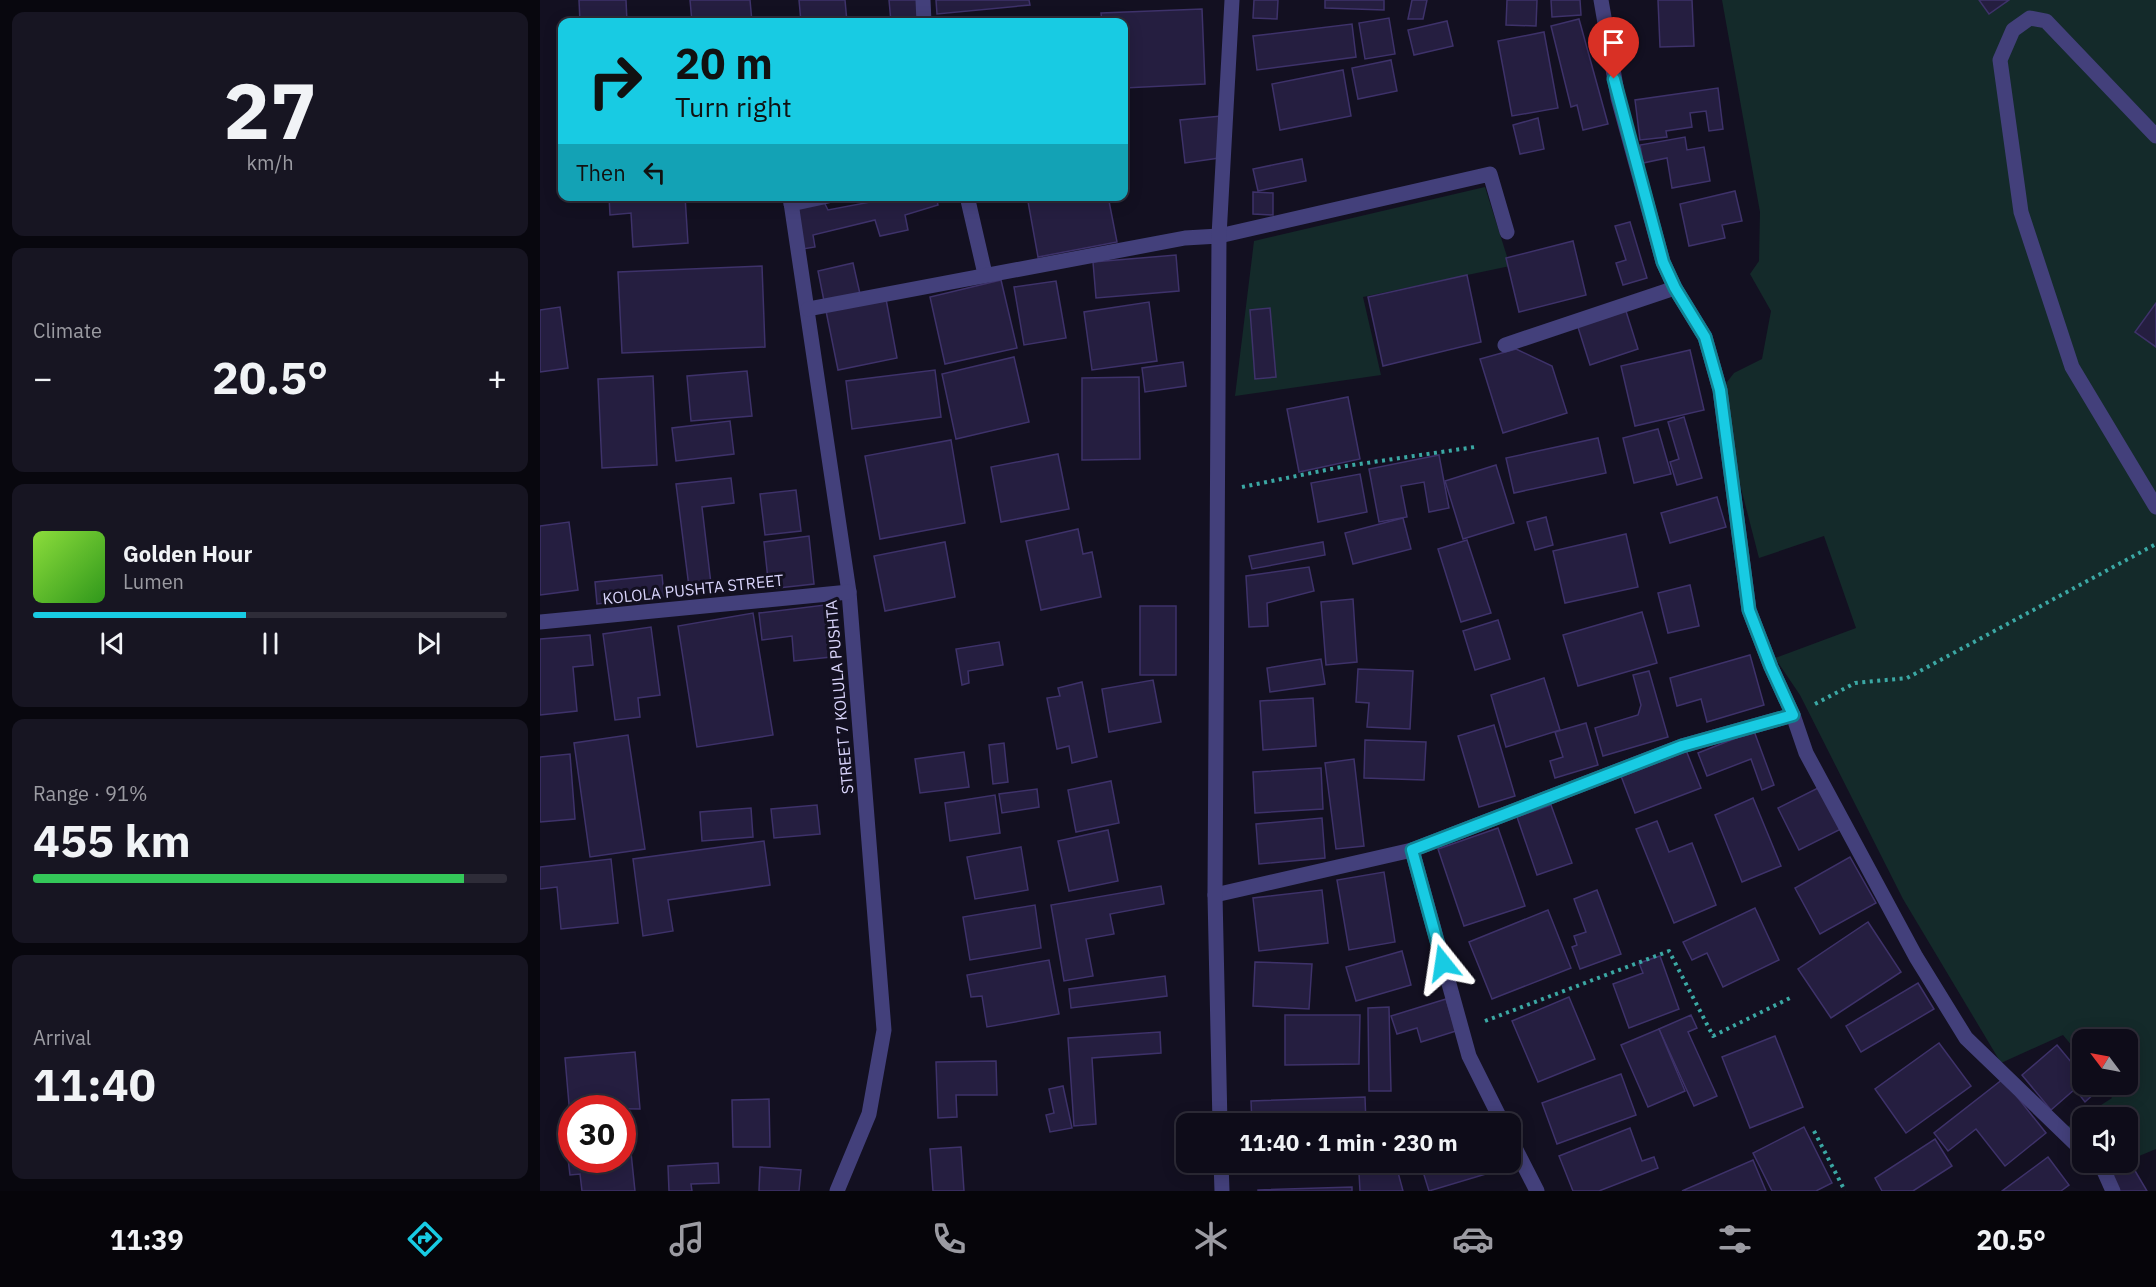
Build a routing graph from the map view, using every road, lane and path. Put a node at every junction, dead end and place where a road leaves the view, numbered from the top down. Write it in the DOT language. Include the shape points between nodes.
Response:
graph roads {
  1 [pos="924,0"];
  2 [pos="1232,0"];
  3 [pos="1601,0"];
  4 [pos="924,18"];
  5 [pos="2156,136"];
  6 [pos="790,201"];
  7 [pos="968,201"];
  8 [pos="1507,232"];
  9 [pos="1219,236"];
  10 [pos="985,274"];
  11 [pos="1675,288"];
  12 [pos="808,309"];
  13 [pos="1505,345"];
  14 [pos="1475,447"];
  15 [pos="1218,491"];
  16 [pos="2156,507"];
  17 [pos="2156,544"];
  18 [pos="849,592"];
  19 [pos="540,622"];
  20 [pos="1793,715"];
  21 [pos="1412,850"];
  22 [pos="1215,895"];
  23 [pos="1790,998"];
  24 [pos="1461,1030"];
  25 [pos="1220,1113"];
  26 [pos="1498,1113"];
  27 [pos="1814,1131"];
  28 [pos="2072,1140"];
  29 [pos="1521,1160"];
  30 [pos="1221,1173"];
  31 [pos="2105,1173"];
  32 [pos="837,1191"];
  33 [pos="1222,1191"];
  34 [pos="1537,1191"];
  35 [pos="1845,1191"];
  36 [pos="2113,1191"];
  1 -- 4 [label="street"];
  2 -- 9 [label="street"];
  3 -- 11 [label="street" via="1618,98 1663,262"];
  5 -- 16 [label="street" via="2046,21 2030,18 2013,30 2000,60 2021,212 2072,367"];
  6 -- 12 [label="street, STREET 7 KOLULA PUSHTA"];
  7 -- 10 [label="street"];
  8 -- 9 [label="street" via="1490,174"];
  9 -- 10 [label="street" via="1185,238"];
  9 -- 15 [label="street"];
  10 -- 12 [label="street"];
  11 -- 13 [label="street"];
  11 -- 20 [label="street" via="1705,337 1720,390 1749,610"];
  12 -- 18 [label="street, STREET 7 KOLULA PUSHTA"];
  14 -- 15 [label="path" via="1346,466"];
  15 -- 22 [label="street"];
  17 -- 20 [label="path" via="1907,678 1855,683"];
  18 -- 19 [label="street, KOLOLA PUSHTA STREET"];
  18 -- 32 [label="street, STREET 7 KOLULA PUSHTA" via="884,1030 869,1114"];
  20 -- 21 [label="street" via="1682,746"];
  20 -- 28 [label="street" via="1811,763 1916,957 1966,1038"];
  21 -- 22 [label="street"];
  21 -- 24 [label="street"];
  22 -- 25 [label="street"];
  23 -- 24 [label="path" via="1713,1036 1669,951"];
  24 -- 26 [label="street" via="1469,1056"];
  27 -- 35 [label="path"];
  29 -- 34 [label="street"];
  30 -- 33 [label="street"];
  31 -- 36 [label="street"];
}
